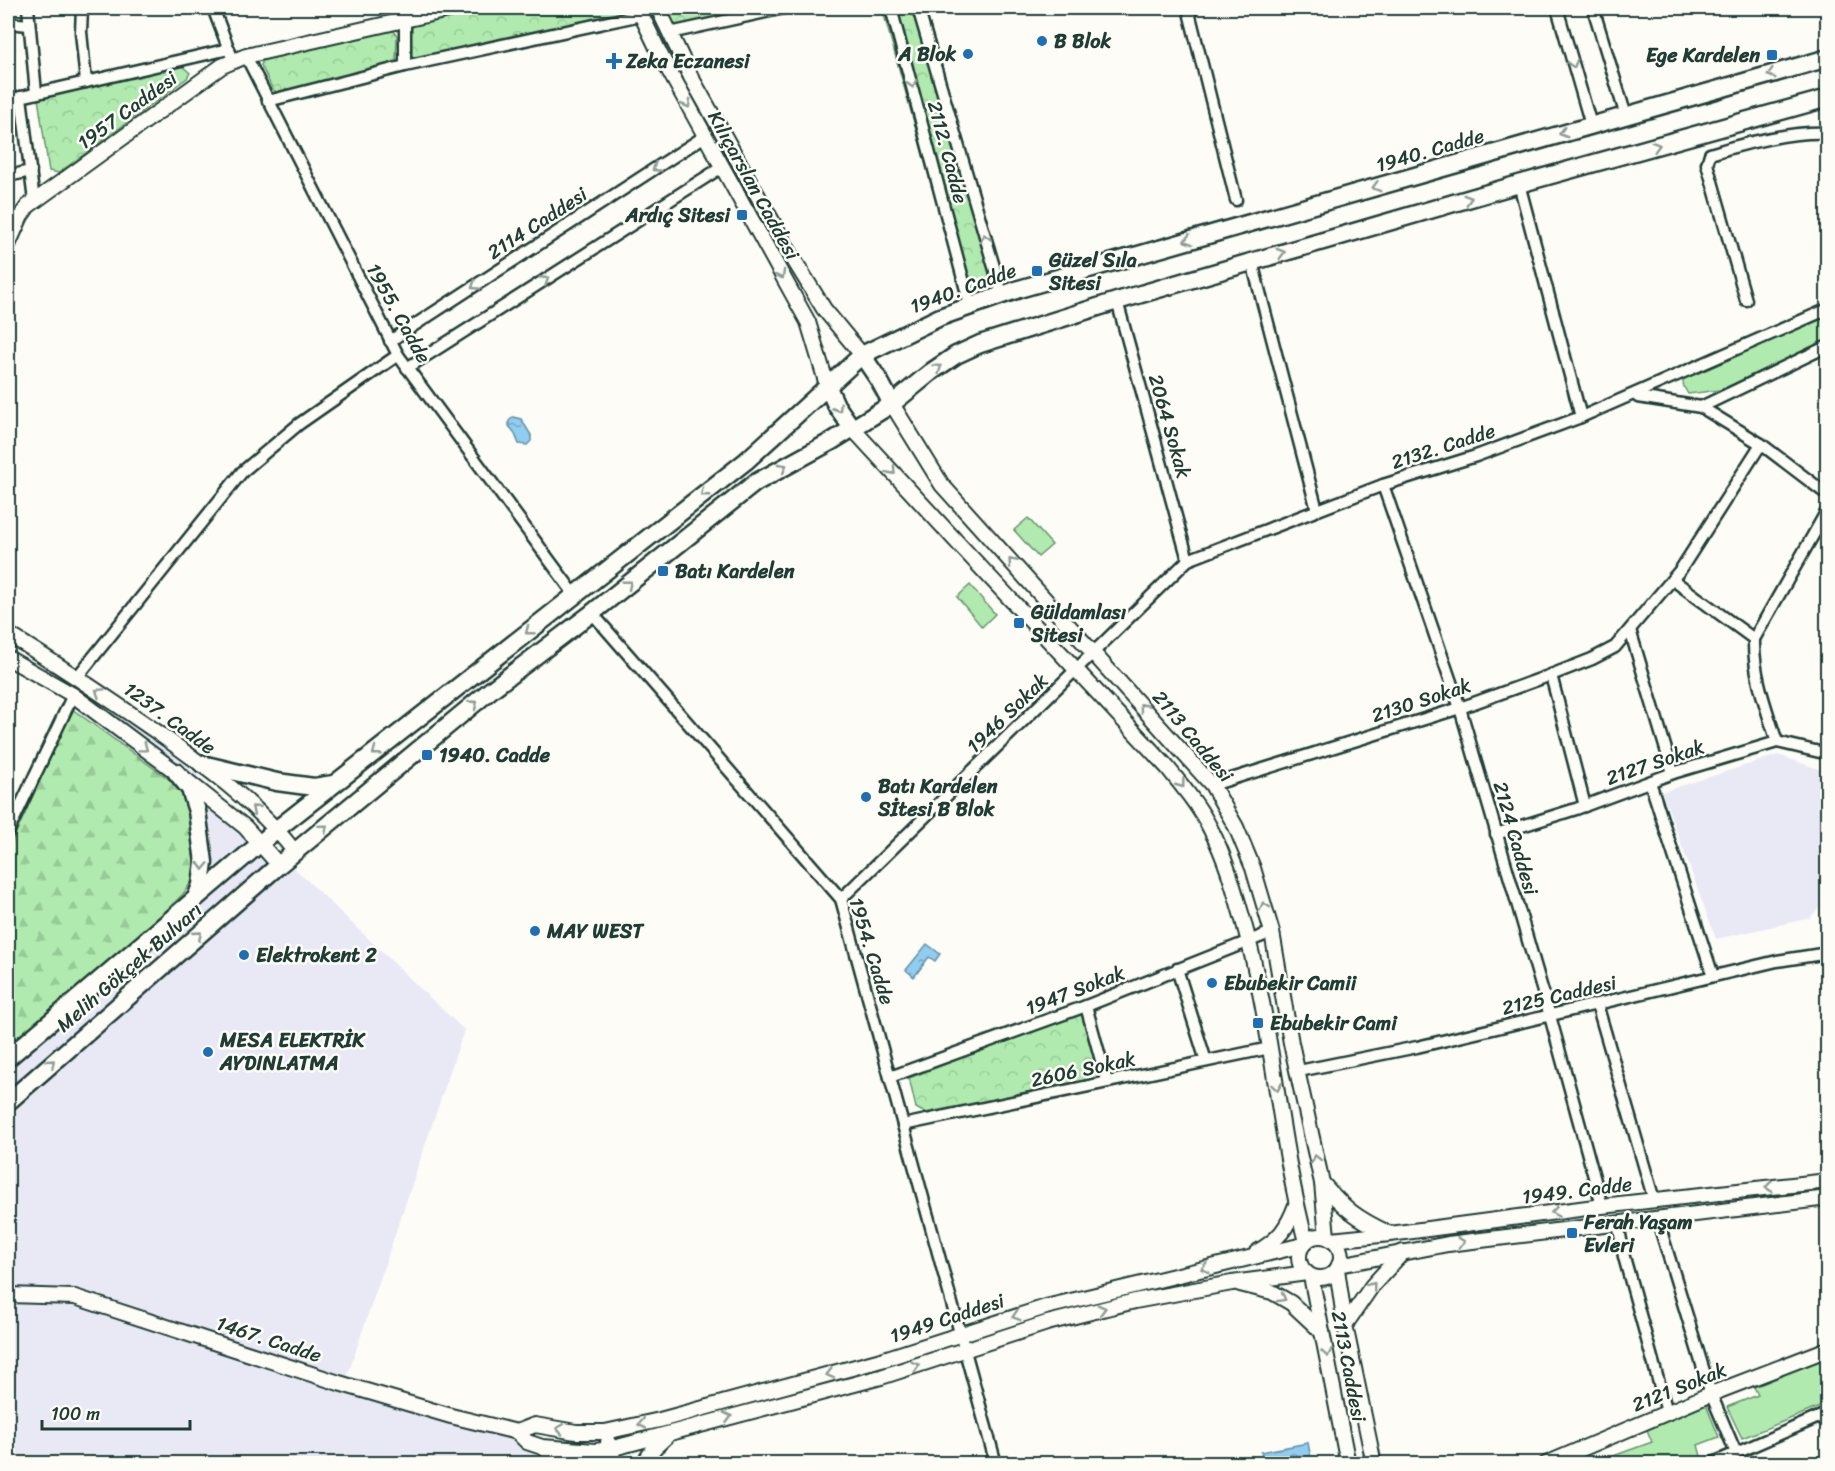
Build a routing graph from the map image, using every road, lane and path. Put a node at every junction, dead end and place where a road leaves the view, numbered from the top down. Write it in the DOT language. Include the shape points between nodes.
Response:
graph roads {
  1 [pos="28,8"];
  2 [pos="82,8"];
  3 [pos="213,8"];
  4 [pos="450,8"];
  5 [pos="658,8"];
  6 [pos="784,8"];
  7 [pos="891,8"];
  8 [pos="918,8"];
  9 [pos="1188,8"];
  10 [pos="1557,8"];
  11 [pos="1593,8"];
  12 [pos="424,11"];
  13 [pos="639,11"];
  14 [pos="405,20"];
  15 [pos="8,23"];
  16 [pos="29,25"];
  17 [pos="670,33"];
  18 [pos="236,55"];
  19 [pos="1827,58"];
  20 [pos="405,66"];
  21 [pos="86,82"];
  22 [pos="36,93"];
  23 [pos="21,97"];
  24 [pos="1827,98"];
  25 [pos="8,100"];
  26 [pos="268,101"];
  27 [pos="1626,116"];
  28 [pos="1591,125"];
  29 [pos="1827,133"];
  30 [pos="705,136"];
  31 [pos="722,167"];
  32 [pos="31,171"];
  33 [pos="8,176"];
  34 [pos="1519,184"];
  35 [pos="1236,200"];
  36 [pos="34,201"];
  37 [pos="8,245"];
  38 [pos="1252,262"];
  39 [pos="1002,294"];
  40 [pos="1746,300"];
  41 [pos="1117,302"];
  42 [pos="970,305"];
  43 [pos="1827,309"];
  44 [pos="390,341"];
  45 [pos="1827,346"];
  46 [pos="398,355"];
  47 [pos="862,355"];
  48 [pos="407,368"];
  49 [pos="827,385"];
  50 [pos="1636,395"];
  51 [pos="892,404"];
  52 [pos="1701,406"];
  53 [pos="1581,417"];
  54 [pos="852,428"];
  55 [pos="1761,444"];
  56 [pos="1383,485"];
  57 [pos="1827,495"];
  58 [pos="1827,509"];
  59 [pos="1317,510"];
  60 [pos="1188,560"];
  61 [pos="1673,580"];
  62 [pos="575,595"];
  63 [pos="592,613"];
  64 [pos="1630,630"];
  65 [pos="8,634"];
  66 [pos="1755,639"];
  67 [pos="1094,653"];
  68 [pos="8,658"];
  69 [pos="1077,670"];
  70 [pos="1551,675"];
  71 [pos="78,676"];
  72 [pos="73,695"];
  73 [pos="1460,708"];
  74 [pos="1777,742"];
  75 [pos="1827,754"];
  76 [pos="202,764"];
  77 [pos="176,772"];
  78 [pos="1673,773"];
  79 [pos="1650,782"];
  80 [pos="336,783"];
  81 [pos="1212,785"];
  82 [pos="1585,806"];
  83 [pos="277,829"];
  84 [pos="8,832"];
  85 [pos="1496,834"];
  86 [pos="261,844"];
  87 [pos="295,852"];
  88 [pos="279,865"];
  89 [pos="195,899"];
  90 [pos="841,899"];
  91 [pos="1272,932"];
  92 [pos="1249,940"];
  93 [pos="1827,952"];
  94 [pos="1178,969"];
  95 [pos="1713,976"];
  96 [pos="1597,1004"];
  97 [pos="1086,1006"];
  98 [pos="1550,1016"];
  99 [pos="1270,1048"];
  100 [pos="8,1058"];
  101 [pos="1206,1061"];
  102 [pos="1299,1071"];
  103 [pos="890,1077"];
  104 [pos="1107,1082"];
  105 [pos="8,1102"];
  106 [pos="903,1125"];
  107 [pos="1827,1181"];
  108 [pos="1322,1183"];
  109 [pos="1827,1198"];
  110 [pos="1654,1200"];
  111 [pos="1296,1205"];
  112 [pos="1602,1206"];
  113 [pos="1658,1218"];
  114 [pos="1618,1223"];
  115 [pos="1390,1234"];
  116 [pos="1329,1239"];
  117 [pos="1304,1243"];
  118 [pos="1404,1251"];
  119 [pos="1241,1260"];
  120 [pos="1338,1267"];
  121 [pos="1309,1274"];
  122 [pos="1232,1283"];
  123 [pos="8,1295"];
  124 [pos="1345,1325"];
  125 [pos="1322,1332"];
  126 [pos="963,1342"];
  127 [pos="1827,1349"];
  128 [pos="1711,1394"];
  129 [pos="1667,1412"];
  130 [pos="1827,1413"];
  131 [pos="517,1432"];
  132 [pos="588,1432"];
  133 [pos="605,1432"];
  134 [pos="670,1433"];
  135 [pos="542,1447"];
  136 [pos="610,1449"];
  137 [pos="1736,1453"];
  138 [pos="598,1457"];
  139 [pos="573,1464"];
  140 [pos="615,1464"];
  141 [pos="644,1464"];
  142 [pos="996,1464"];
  143 [pos="1348,1464"];
  144 [pos="1374,1464"];
  145 [pos="1546,1464"];
  146 [pos="1711,1464"];
  1 -- 16 [label="street"];
  2 -- 21 [label="street"];
  3 -- 18 [label="street, 1955. Cadde"];
  4 -- 12 [label="street, 1957 Caddesi"];
  5 -- 17 [label="street, Kılıçarslan Caddesi"];
  6 -- 17 [label="street"];
  7 -- 42 [label="street, 2112. Cadde, one-way"];
  39 -- 8 [label="street, 2112. Cadde, one-way"];
  9 -- 35 [label="street"];
  10 -- 28 [label="street, one-way"];
  11 -- 27 [label="street"];
  12 -- 14 [label="street, 1957 Caddesi"];
  13 -- 20 [label="street"];
  13 -- 30 [label="street, Kılıçarslan Caddesi, one-way"];
  14 -- 18 [label="street, 1957 Caddesi"];
  14 -- 20 [label="street"];
  15 -- 16 [label="street"];
  16 -- 22 [label="street"];
  17 -- 47 [label="street, Kılıçarslan Caddesi" via="794,260 824,309"];
  18 -- 21 [label="street"];
  18 -- 26 [label="street, 1955. Cadde"];
  18 -- 36 [label="street, 1957 Caddesi"];
  19 -- 27 [label="main road, 1940. Cadde, one-way"];
  20 -- 26 [label="street"];
  21 -- 22 [label="street"];
  22 -- 23 [label="street"];
  23 -- 25 [label="street"];
  23 -- 32 [label="street"];
  34 -- 24 [label="main road, one-way"];
  26 -- 44 [label="street, 1955. Cadde"];
  27 -- 28 [label="main road, 1940. Cadde"];
  28 -- 39 [label="main road, 1940. Cadde, one-way"];
  29 -- 40 [label="street" via="1809,132 1710,154 1707,164"];
  30 -- 31 [label="street, Kılıçarslan Caddesi"];
  30 -- 44 [label="street, 2114 Caddesi, one-way"];
  48 -- 31 [label="street, one-way"];
  31 -- 49 [label="street, Kılıçarslan Caddesi, one-way" via="808,322"];
  32 -- 33 [label="street"];
  32 -- 36 [label="street"];
  38 -- 34 [label="main road, one-way"];
  34 -- 53 [label="street"];
  36 -- 37 [label="street, 1957 Caddesi" via="23,212"];
  38 -- 41 [label="main road"];
  38 -- 59 [label="street"];
  39 -- 42 [label="main road, 1940. Cadde"];
  51 -- 41 [label="main road, one-way" via="931,372 980,344"];
  41 -- 60 [label="street, 2064 Sokak"];
  42 -- 47 [label="main road, 1940. Cadde"];
  43 -- 50 [label="street, 2132. Cadde"];
  44 -- 46 [label="street, 1955. Cadde"];
  45 -- 52 [label="street"];
  46 -- 48 [label="street, 1955. Cadde"];
  46 -- 71 [label="street" via="299,424 242,472"];
  47 -- 49 [label="main road, 1940. Cadde"];
  47 -- 51 [label="main road"];
  48 -- 62 [label="street, 1955. Cadde"];
  49 -- 54 [label="main road, one-way"];
  49 -- 62 [label="main road, 1940. Cadde, one-way" via="746,461"];
  50 -- 52 [label="street"];
  50 -- 53 [label="street, 2132. Cadde"];
  51 -- 54 [label="main road"];
  67 -- 51 [label="street, 2113 Caddesi, one-way" via="942,485"];
  52 -- 55 [label="street"];
  53 -- 56 [label="street, 2132. Cadde"];
  63 -- 54 [label="main road, one-way" via="755,483"];
  54 -- 69 [label="street, 2113 Caddesi, one-way"];
  55 -- 57 [label="street"];
  55 -- 61 [label="street, 2130 Sokak"];
  56 -- 59 [label="street, 2132. Cadde"];
  56 -- 73 [label="street, 2124 Caddesi"];
  58 -- 66 [label="street"];
  59 -- 60 [label="street, 2132. Cadde"];
  60 -- 67 [label="street, 2132. Cadde"];
  61 -- 64 [label="street, 2130 Sokak"];
  61 -- 66 [label="street"];
  62 -- 80 [label="main road, 1940. Cadde, one-way"];
  87 -- 63 [label="main road, one-way" via="492,689"];
  63 -- 90 [label="street, 1954. Cadde"];
  64 -- 70 [label="street, 2130 Sokak" via="1615,647"];
  64 -- 78 [label="street"];
  65 -- 71 [label="street, 1237. Cadde"];
  66 -- 74 [label="street" via="1754,657"];
  67 -- 69 [label="street, 1946 Sokak"];
  81 -- 67 [label="street, 2113 Caddesi, one-way"];
  68 -- 72 [label="street, 1237. Cadde"];
  69 -- 90 [label="street, 1946 Sokak"];
  69 -- 92 [label="street, 2113 Caddesi, one-way" via="1196,804 1229,869"];
  70 -- 73 [label="street, 2130 Sokak"];
  70 -- 82 [label="street"];
  76 -- 71 [label="street, 1237. Cadde, one-way"];
  72 -- 77 [label="street, 1237. Cadde, one-way"];
  72 -- 84 [label="street"];
  73 -- 81 [label="street, 2130 Sokak"];
  73 -- 85 [label="street, 2124 Caddesi"];
  74 -- 75 [label="street"];
  74 -- 78 [label="street, 2127 Sokak"];
  76 -- 80 [label="main road" via="296,785"];
  83 -- 76 [label="street, 1237. Cadde, one-way"];
  77 -- 86 [label="street, 1237. Cadde"];
  77 -- 89 [label="main road, one-way" via="190,789 198,811 204,862"];
  78 -- 79 [label="street, 2127 Sokak"];
  79 -- 82 [label="street, 2127 Sokak"];
  79 -- 95 [label="street"];
  80 -- 83 [label="main road, 1940. Cadde"];
  91 -- 81 [label="street, 2113 Caddesi, one-way" via="1253,868"];
  82 -- 85 [label="street, 2127 Sokak"];
  83 -- 86 [label="main road, 1940. Cadde"];
  83 -- 87 [label="street, 1237. Cadde"];
  85 -- 98 [label="street, 2124 Caddesi"];
  86 -- 88 [label="street, 1237. Cadde"];
  86 -- 89 [label="main road, Melih Gökçek Bulvarı"];
  87 -- 88 [label="main road"];
  105 -- 88 [label="main road, Melih Gökçek Bulvarı, one-way"];
  89 -- 100 [label="main road, Melih Gökçek Bulvarı"];
  90 -- 103 [label="street, 1954. Cadde"];
  91 -- 92 [label="street, 1947 Sokak"];
  91 -- 102 [label="street, 2113 Caddesi"];
  92 -- 94 [label="street, 1947 Sokak"];
  92 -- 99 [label="street, 2113 Caddesi"];
  93 -- 95 [label="street, 2125 Caddesi"];
  94 -- 97 [label="street, 1947 Sokak"];
  94 -- 101 [label="street"];
  95 -- 96 [label="street, 2125 Caddesi"];
  96 -- 98 [label="street, 2125 Caddesi"];
  96 -- 110 [label="street"];
  97 -- 103 [label="street, 1947 Sokak"];
  97 -- 104 [label="street"];
  98 -- 102 [label="street, 2125 Caddesi"];
  98 -- 112 [label="street, 2124 Caddesi"];
  99 -- 101 [label="street, 2606 Sokak"];
  99 -- 111 [label="street, 2113 Caddesi, one-way"];
  101 -- 104 [label="street, 2606 Sokak"];
  108 -- 102 [label="street, 2113 Caddesi, one-way"];
  103 -- 106 [label="street, 1954. Cadde"];
  104 -- 106 [label="street, 2606 Sokak"];
  106 -- 126 [label="street, 1954. Cadde"];
  107 -- 110 [label="street, 1949. Cadde, one-way"];
  108 -- 115 [label="street" via="1359,1219"];
  108 -- 116 [label="street, 2113 Caddesi"];
  109 -- 113 [label="street, 1949. Cadde"];
  110 -- 112 [label="street, 1949. Cadde"];
  111 -- 117 [label="street, 2113 Caddesi"];
  111 -- 119 [label="street" via="1281,1235"];
  112 -- 115 [label="street, 1949. Cadde, one-way"];
  113 -- 114 [label="street, 1949. Cadde"];
  113 -- 128 [label="street"];
  118 -- 114 [label="street, 1949. Cadde, one-way"];
  114 -- 129 [label="street"];
  115 -- 116 [label="street, 1949. Cadde"];
  116 -- 117 [label="street" via="1314,1237"];
  116 -- 120 [label="street" via="1340,1253"];
  117 -- 119 [label="street, 1949 Caddesi"];
  117 -- 121 [label="street" via="1299,1260"];
  118 -- 120 [label="street"];
  124 -- 118 [label="street, one-way" via="1372,1286"];
  119 -- 126 [label="street, 1949 Caddesi, one-way" via="1046,1307"];
  120 -- 121 [label="street" via="1325,1277"];
  120 -- 124 [label="street, 2113 Caddesi"];
  121 -- 122 [label="street, 1949 Caddesi"];
  121 -- 125 [label="street, 2113 Caddesi"];
  122 -- 125 [label="street, one-way" via="1282,1297"];
  126 -- 122 [label="street, 1949 Caddesi, one-way" via="1135,1301"];
  123 -- 131 [label="street, 1467. Cadde" via="75,1297 339,1383"];
  124 -- 144 [label="street, 2113 Caddesi"];
  125 -- 143 [label="street, 2113 Caddesi, one-way"];
  126 -- 133 [label="street, 1949 Caddesi, one-way"];
  134 -- 126 [label="street, 1949 Caddesi, one-way" via="881,1377"];
  126 -- 142 [label="street, 1954. Cadde"];
  127 -- 128 [label="street, 2121 Sokak"];
  128 -- 129 [label="street, 2121 Sokak"];
  128 -- 137 [label="street"];
  129 -- 145 [label="street, 2121 Sokak"];
  130 -- 137 [label="street"];
  132 -- 131 [label="street, 1467. Cadde, one-way" via="535,1425"];
  131 -- 135 [label="street, 1467. Cadde" via="527,1442"];
  132 -- 133 [label="street, 1467. Cadde"];
  132 -- 138 [label="street"];
  133 -- 136 [label="street"];
  134 -- 136 [label="street, 1949 Caddesi"];
  134 -- 141 [label="street"];
  135 -- 138 [label="street, 1467. Cadde"];
  135 -- 139 [label="street"];
  136 -- 138 [label="street, 1467. Cadde"];
  136 -- 140 [label="street"];
  137 -- 146 [label="street"];
}
